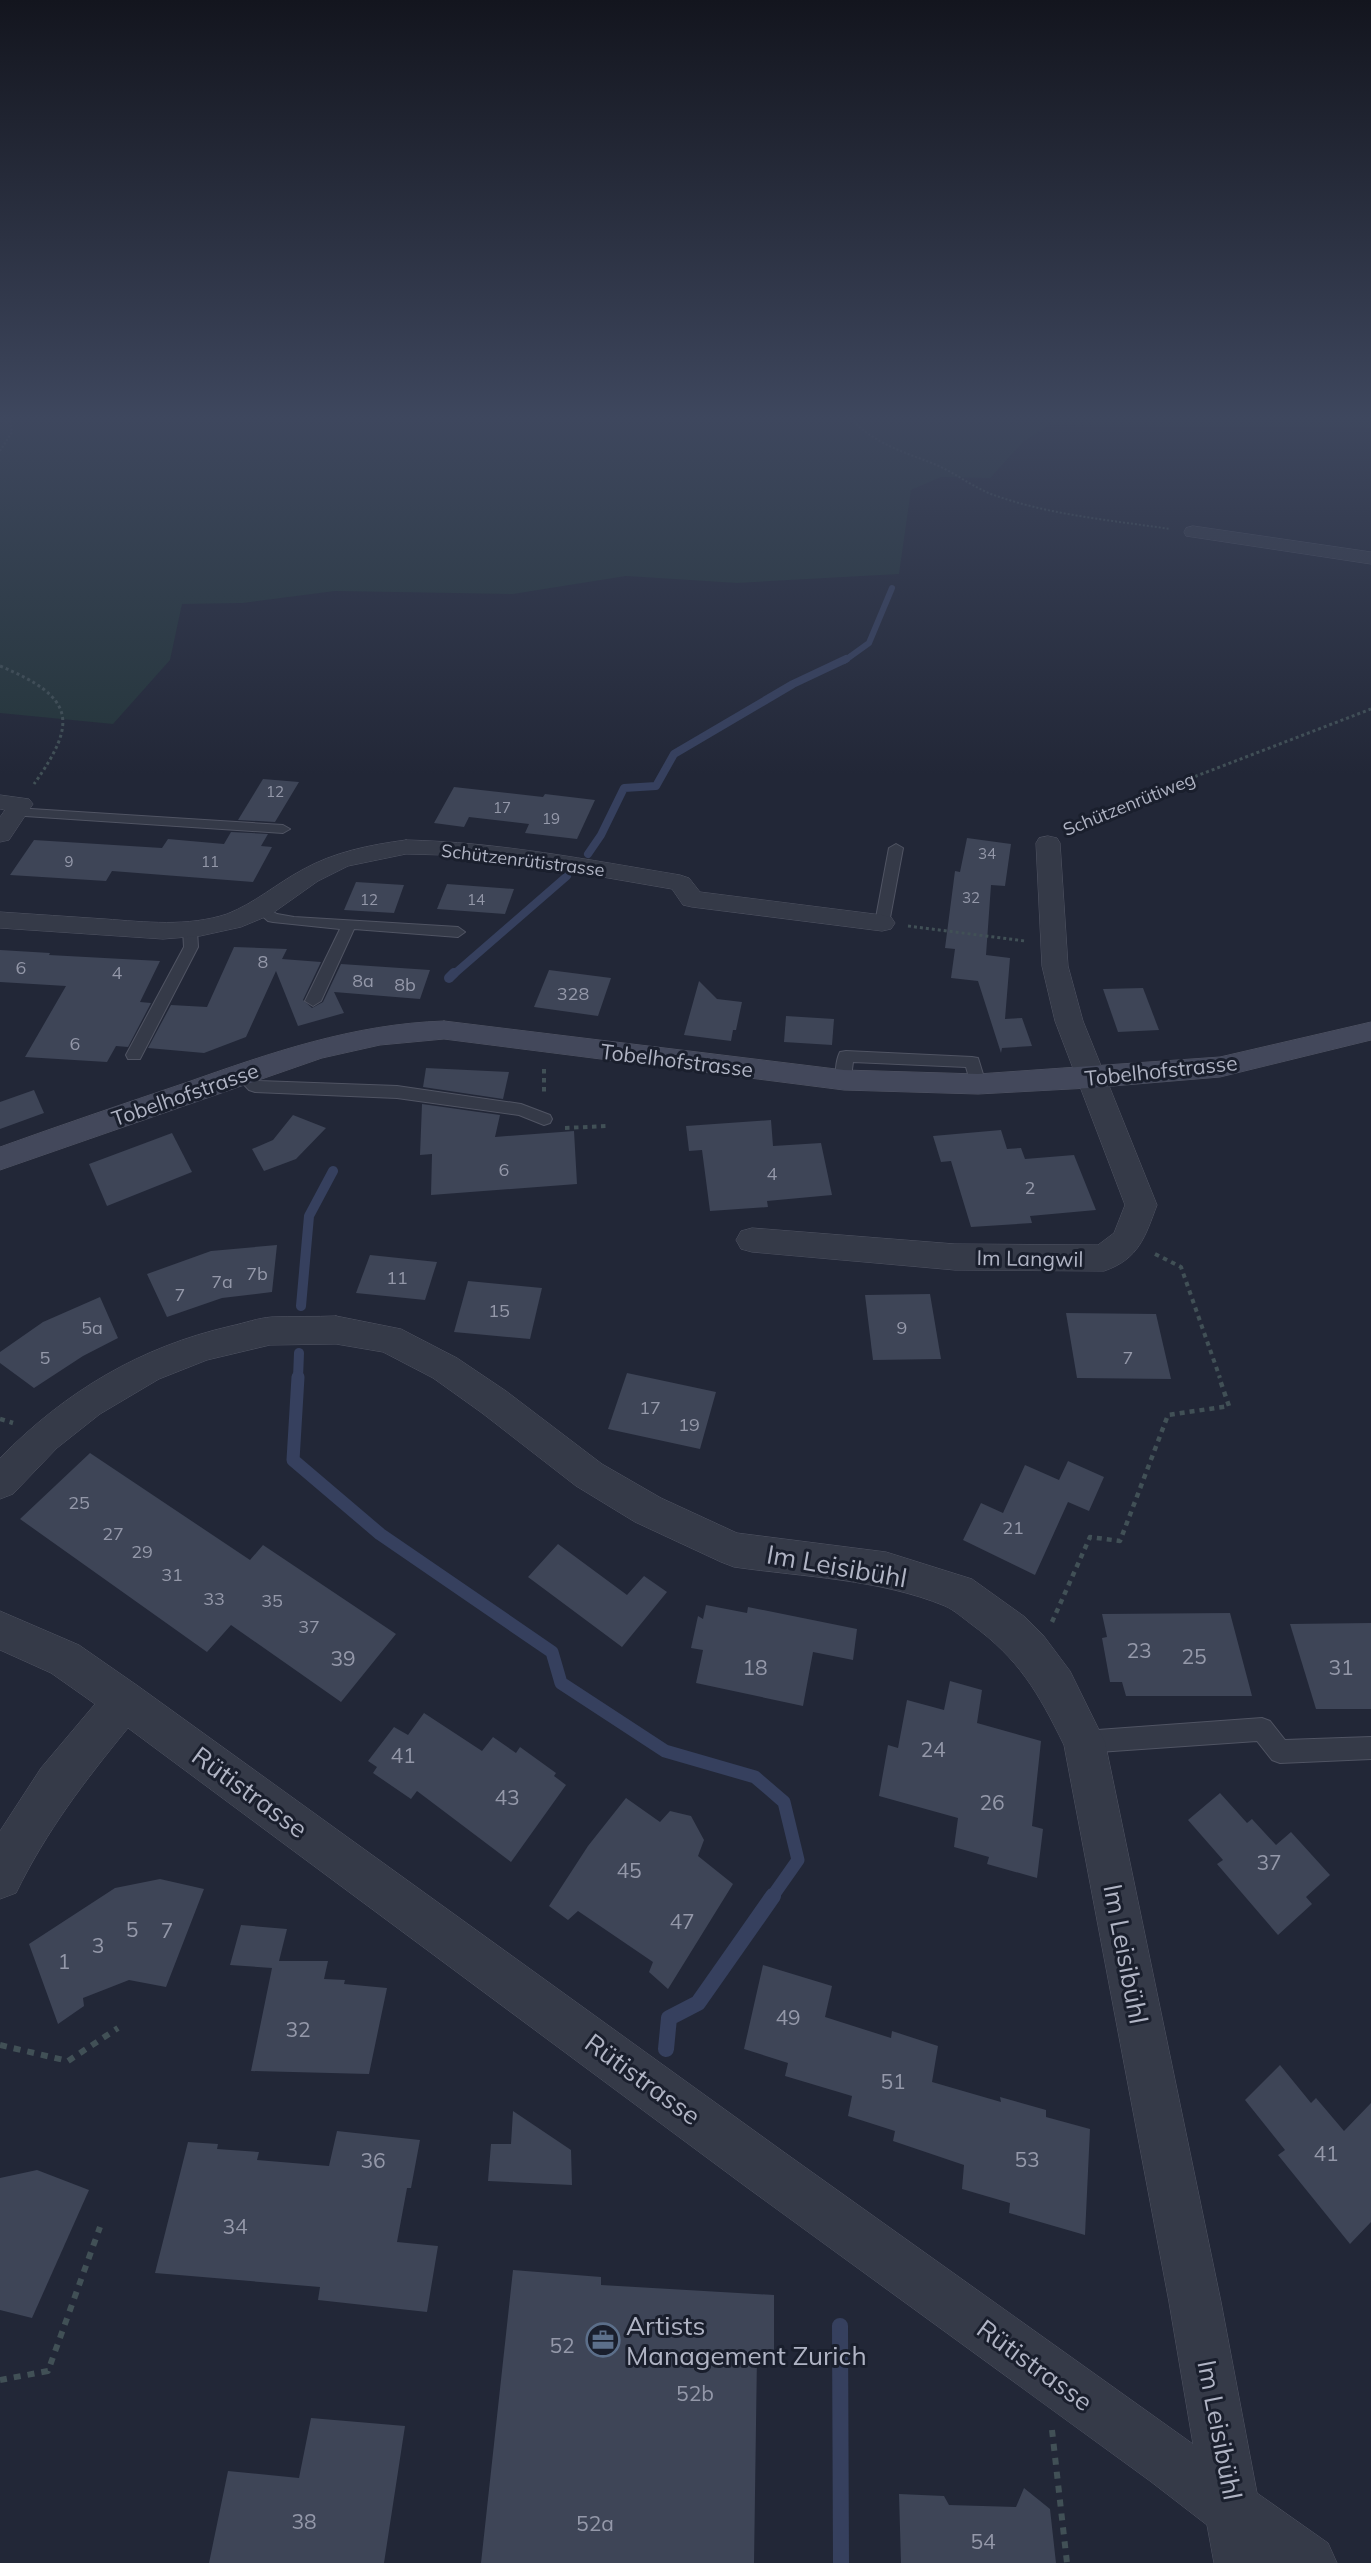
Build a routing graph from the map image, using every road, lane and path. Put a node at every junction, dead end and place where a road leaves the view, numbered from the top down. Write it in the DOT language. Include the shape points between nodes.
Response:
graph roads {
  1 [pos="1211,535"];
  2 [pos="1371,558"];
  3 [pos="0,666"];
  4 [pos="1371,710"];
  5 [pos="42,773"];
  6 [pos="12,806"];
  7 [pos="283,829"];
  8 [pos="0,835"];
  9 [pos="1048,843"];
  10 [pos="896,848"];
  11 [pos="261,909"];
  12 [pos="0,920"];
  13 [pos="882,922"];
  14 [pos="349,924"];
  15 [pos="190,930"];
  16 [pos="458,932"];
  17 [pos="1053,944"];
  18 [pos="313,1001"];
  19 [pos="1371,1030"];
  20 [pos="134,1055"];
  21 [pos="242,1074"];
  22 [pos="1089,1078"];
  23 [pos="549,1124"];
  24 [pos="609,1126"];
  25 [pos="0,1159"];
  26 [pos="752,1240"];
  27 [pos="1181,1267"];
  28 [pos="0,1483"];
  29 [pos="0,1630"];
  30 [pos="1047,1632"];
  31 [pos="124,1700"];
  32 [pos="1084,1742"];
  33 [pos="1371,1748"];
  34 [pos="0,1877"];
  35 [pos="118,2028"];
  36 [pos="0,2045"];
  37 [pos="100,2227"];
  38 [pos="1046,2373"];
  39 [pos="0,2380"];
  40 [pos="1232,2509"];
  41 [pos="1067,2563"];
  42 [pos="1243,2563"];
  43 [pos="1308,2563"];
  1 -- 2 [label="street"];
  3 -- 5 [label="path" via="34,682 62,713 63,730"];
  4 -- 9 [label="path, Schützenrütiweg" via="1067,825"];
  6 -- 7 [label="lane"];
  6 -- 8 [label="street"];
  9 -- 17 [label="street, Schützenrütiweg"];
  10 -- 13 [label="lane"];
  11 -- 13 [label="street, Schützenrütistrasse" via="339,861 406,847 538,859 680,883 692,899"];
  11 -- 14 [label="lane" via="273,918"];
  11 -- 15 [label="street, Schützenrütistrasse" via="232,921"];
  12 -- 15 [label="street, Schützenrütistrasse"];
  13 -- 17 [label="path"];
  14 -- 16 [label="lane"];
  14 -- 18 [label="lane"];
  15 -- 20 [label="lane" via="191,947"];
  17 -- 22 [label="street, Schützenrütiweg" via="1069,1021"];
  19 -- 22 [label="main road, Tobelhofstrasse" via="1220,1067"];
  21 -- 22 [label="main road, Tobelhofstrasse" via="345,1043 414,1029 844,1080 978,1084"];
  21 -- 23 [label="lane" via="255,1086 397,1092 521,1110"];
  21 -- 25 [label="main road, Tobelhofstrasse"];
  22 -- 26 [label="street, Im Langwil" via="1141,1205 1127,1241 1104,1258 956,1257"];
  23 -- 24 [label="path"];
  27 -- 30 [label="path" via="1229,1406 1168,1414 1120,1541 1090,1537"];
  28 -- 32 [label="street, Im Leisibühl" via="44,1437 88,1404 147,1369 202,1347 270,1331 336,1330 389,1340 445,1368 589,1475 648,1510 735,1550 886,1570 958,1592 1011,1630 1029,1649 1056,1685"];
  29 -- 31 [label="street, Rütistrasse" via="65,1659"];
  31 -- 34 [label="street" via="56,1783 22,1834"];
  31 -- 38 [label="street, Rütistrasse"];
  32 -- 33 [label="lane" via="1262,1730 1280,1752"];
  32 -- 40 [label="street, Im Leisibühl"];
  35 -- 36 [label="path" via="68,2061"];
  37 -- 39 [label="path" via="48,2372"];
  38 -- 40 [label="street, Rütistrasse"];
  38 -- 41 [label="path"];
  40 -- 42 [label="street"];
  40 -- 43 [label="street, Im Leisibühl"];
}
